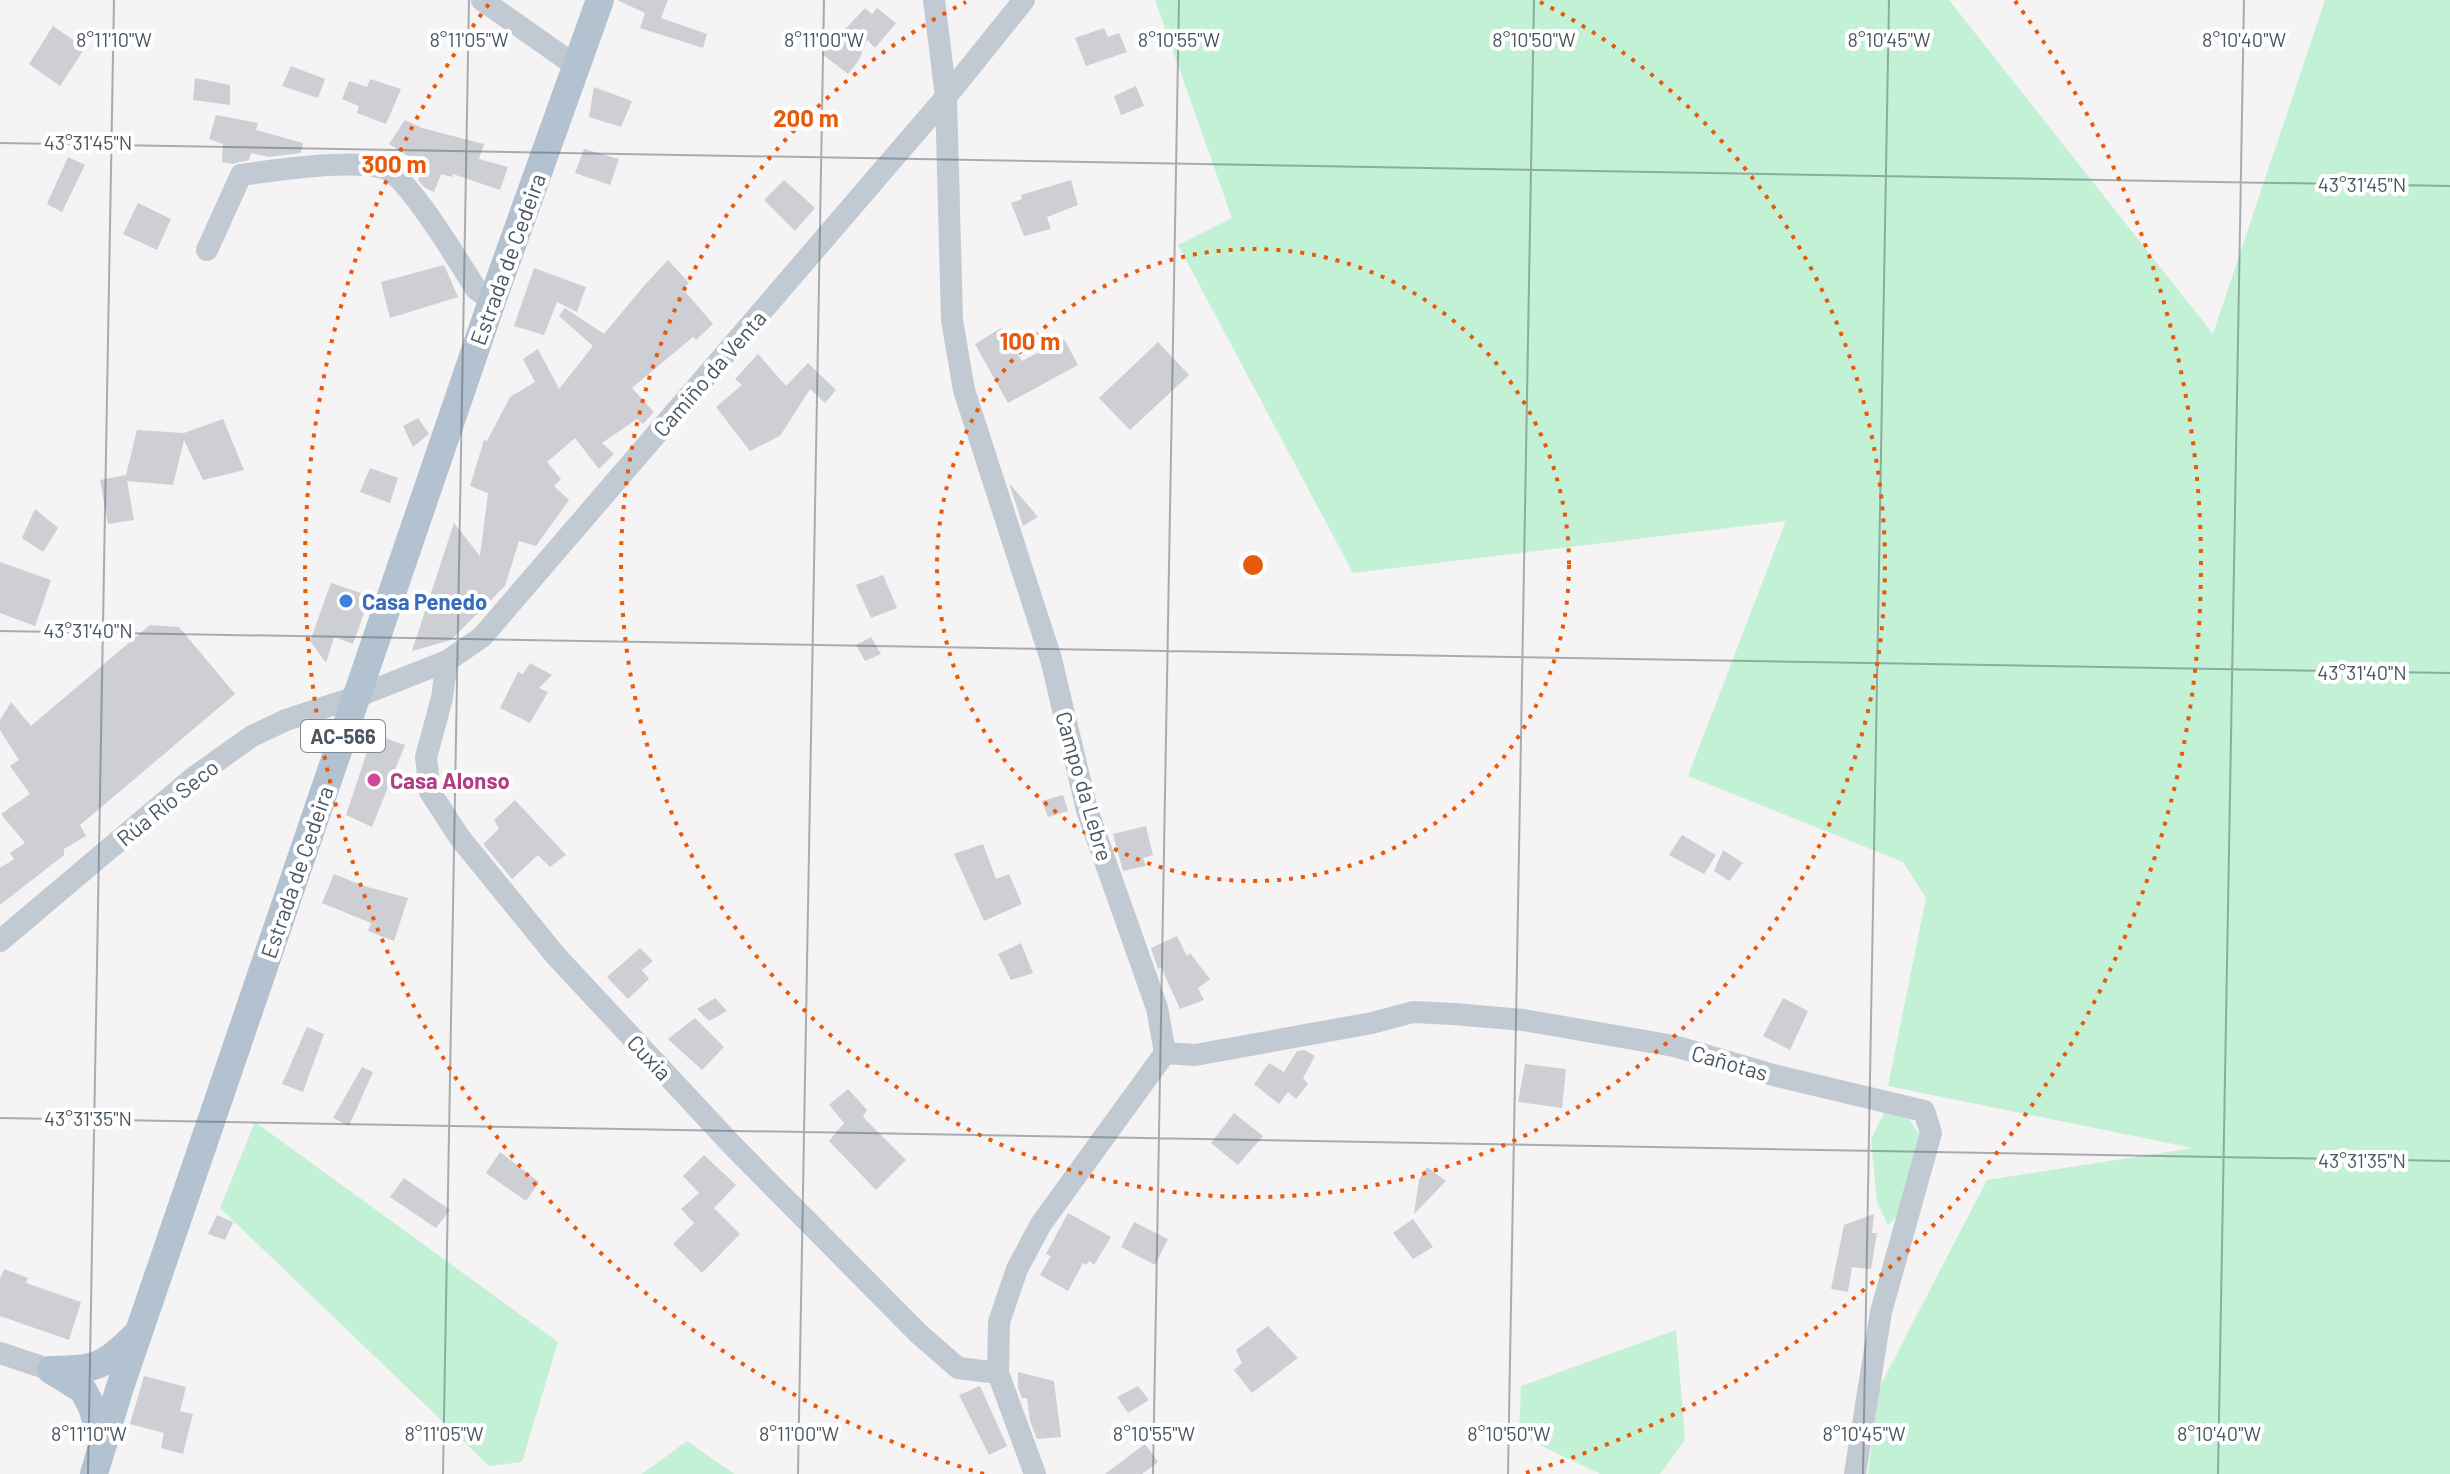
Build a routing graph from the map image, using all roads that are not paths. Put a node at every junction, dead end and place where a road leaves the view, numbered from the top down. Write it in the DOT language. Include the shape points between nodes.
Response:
graph roads {
  1 [pos="482,0"];
  2 [pos="600,0"];
  3 [pos="934,0"];
  4 [pos="1024,0"];
  5 [pos="576,66"];
  6 [pos="946,97"];
  7 [pos="207,250"];
  8 [pos="492,301"];
  9 [pos="447,661"];
  10 [pos="356,697"];
  11 [pos="2,936"];
  12 [pos="1165,1053"];
  13 [pos="139,1331"];
  14 [pos="0,1353"];
  15 [pos="51,1370"];
  16 [pos="998,1373"];
  17 [pos="119,1390"];
  18 [pos="103,1444"];
  19 [pos="94,1474"];
  20 [pos="1035,1474"];
  21 [pos="1855,1474"];
  1 -- 5 [label="street"];
  2 -- 5 [label="main road, Estrada de Cedeira / AC-566"];
  3 -- 6 [label="street, Campo da Lebre"];
  4 -- 6 [label="street, Camiño da Venta"];
  5 -- 8 [label="main road, Estrada de Cedeira / AC-566"];
  6 -- 9 [label="street, Camiño da Venta" via="482,637"];
  6 -- 12 [label="street, Campo da Lebre" via="952,320 964,390 1051,659 1087,810 1157,1008"];
  7 -- 8 [label="street" via="241,175 352,165 385,168 405,183 476,289"];
  8 -- 10 [label="main road, Estrada de Cedeira / AC-566"];
  9 -- 10 [label="street, Camiño da Venta"];
  9 -- 16 [label="street, Cuxia" via="426,757 430,792 460,838 566,967 919,1334 958,1368"];
  10 -- 11 [label="street, Rúa Río Seco" via="252,736 193,778"];
  10 -- 13 [label="main road, Estrada de Cedeira / AC-566"];
  12 -- 16 [label="street" via="1041,1224 1017,1269 999,1322"];
  12 -- 21 [label="street, Cañotas" via="1195,1055 1413,1012 1454,1014 1674,1046 1924,1111 1931,1133 1881,1312"];
  13 -- 15 [label="main road" via="112,1358 92,1369"];
  13 -- 17 [label="main road, Estrada de Cedeira / AC-566"];
  14 -- 15 [label="street"];
  15 -- 17 [label="main road"];
  15 -- 18 [label="main road" via="83,1390"];
  16 -- 20 [label="street"];
  17 -- 18 [label="main road, Estrada de Cedeira / AC-566"];
  18 -- 19 [label="main road, Estrada de Cedeira / AC-566"];
}
